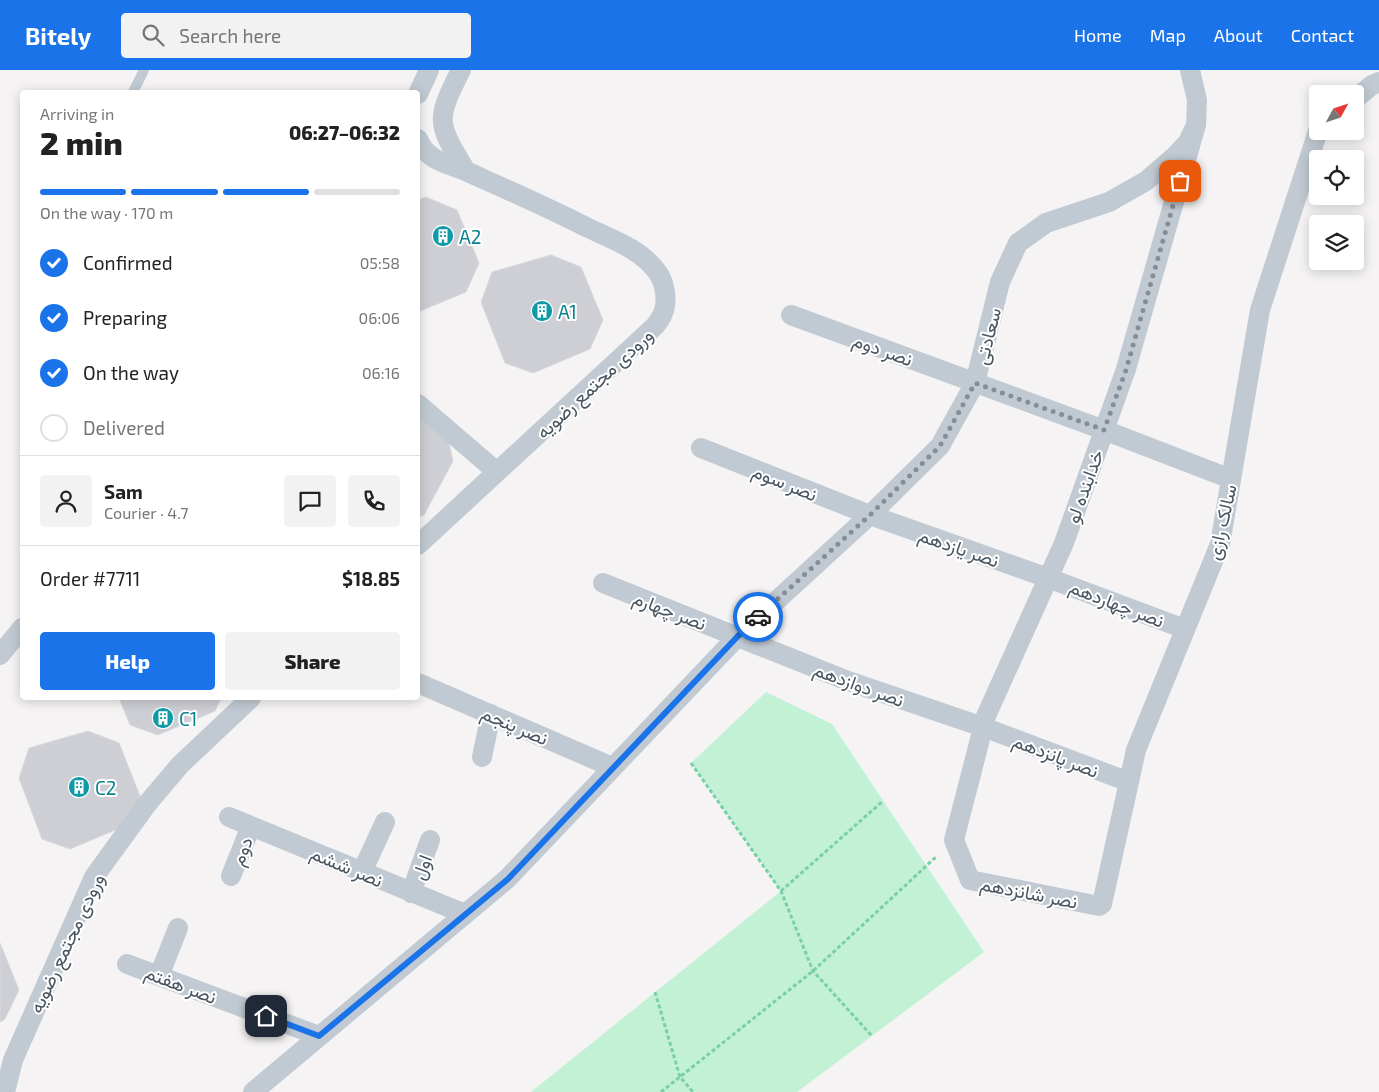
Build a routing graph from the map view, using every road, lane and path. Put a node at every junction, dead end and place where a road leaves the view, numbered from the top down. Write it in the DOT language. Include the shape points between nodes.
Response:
graph roads {
  1 [pos="144,70"];
  2 [pos="429,70"];
  3 [pos="461,70"];
  4 [pos="1190,70"];
  5 [pos="1379,82"];
  6 [pos="134,90"];
  7 [pos="420,90"];
  8 [pos="1364,92"];
  9 [pos="1196,125"];
  10 [pos="1315,140"];
  11 [pos="420,143"];
  12 [pos="466,171"];
  13 [pos="791,315"];
  14 [pos="975,383"];
  15 [pos="420,406"];
  16 [pos="1104,430"];
  17 [pos="701,448"];
  18 [pos="498,472"];
  19 [pos="1231,479"];
  20 [pos="870,515"];
  21 [pos="420,542"];
  22 [pos="1048,578"];
  23 [pos="603,584"];
  24 [pos="1185,629"];
  25 [pos="20,630"];
  26 [pos="738,636"];
  27 [pos="0,655"];
  28 [pos="420,684"];
  29 [pos="249,700"];
  30 [pos="491,714"];
  31 [pos="983,727"];
  32 [pos="482,757"];
  33 [pos="690,763"];
  34 [pos="612,767"];
  35 [pos="1129,782"];
  36 [pos="883,801"];
  37 [pos="229,817"];
  38 [pos="385,822"];
  39 [pos="251,826"];
  40 [pos="430,840"];
  41 [pos="954,840"];
  42 [pos="362,872"];
  43 [pos="231,876"];
  44 [pos="781,890"];
  45 [pos="411,893"];
  46 [pos="1101,905"];
  47 [pos="465,914"];
  48 [pos="178,928"];
  49 [pos="127,964"];
  50 [pos="814,971"];
  51 [pos="159,976"];
  52 [pos="655,992"];
  53 [pos="319,1036"];
  54 [pos="872,1036"];
  55 [pos="680,1077"];
  56 [pos="5,1092"];
  57 [pos="253,1092"];
  58 [pos="661,1092"];
  59 [pos="693,1092"];
  1 -- 6 [label="lane"];
  2 -- 7 [label="street"];
  3 -- 12 [label="street" via="441,120 446,138"];
  4 -- 9 [label="street, سعادتی" via="1197,100"];
  5 -- 8 [label="street"];
  9 -- 14 [label="street, سعادتی" via="1188,142 1146,181 1109,202 1046,222 1018,242 1000,282"];
  9 -- 16 [label="street, خدابنده لو" via="1126,370"];
  10 -- 19 [label="street, سالک رازی" via="1260,310"];
  11 -- 12 [label="street, ورودی مجتمع رضویه" via="431,158"];
  12 -- 18 [label="street, ورودی مجتمع رضویه" via="626,246 659,274 666,302 655,326"];
  13 -- 14 [label="street, نصر دوم"];
  14 -- 16 [label="street, نصر دوم"];
  14 -- 20 [label="street, سعادتی" via="940,446"];
  15 -- 18 [label="street"];
  16 -- 19 [label="street, نصر دوم"];
  16 -- 22 [label="street, خدابنده لو" via="1064,543"];
  17 -- 20 [label="street, نصر سوم"];
  18 -- 21 [label="street, ورودی مجتمع رضویه"];
  19 -- 24 [label="street, سالک رازی" via="1220,544"];
  20 -- 22 [label="street, نصر یازدهم"];
  20 -- 26 [label="street, سعادتی"];
  22 -- 24 [label="street, نصر چهاردهم"];
  22 -- 31 [label="street, خدابنده لو"];
  23 -- 26 [label="street, نصر چهارم"];
  24 -- 35 [label="street, سالک رازی" via="1136,750"];
  25 -- 27 [label="street"];
  26 -- 31 [label="street, نصر دوازدهم" via="848,681"];
  26 -- 34 [label="street, سعادتی"];
  28 -- 30 [label="street, نصر پنجم"];
  29 -- 56 [label="street, ورودی مجتمع رضویه" via="180,765 94,877 13,1060"];
  30 -- 32 [label="street"];
  30 -- 34 [label="street, نصر پنجم"];
  31 -- 35 [label="street, نصر پانزدهم"];
  31 -- 41 [label="street, خدابنده لو"];
  33 -- 44 [label="path"];
  34 -- 47 [label="street, سعادتی" via="508,879"];
  35 -- 46 [label="street, سالک رازی"];
  36 -- 44 [label="path"];
  37 -- 39 [label="street, نصر ششم"];
  38 -- 42 [label="street"];
  39 -- 42 [label="street, نصر ششم"];
  39 -- 43 [label="street, دوم"];
  40 -- 45 [label="street, اول"];
  41 -- 46 [label="street, نصر شانزدهم" via="970,880"];
  41 -- 50 [label="path"];
  42 -- 45 [label="street, نصر ششم"];
  44 -- 50 [label="path"];
  45 -- 47 [label="street, نصر ششم"];
  47 -- 53 [label="street, سعادتی"];
  48 -- 51 [label="street"];
  49 -- 51 [label="street, نصر هفتم"];
  50 -- 54 [label="path"];
  50 -- 55 [label="path"];
  51 -- 53 [label="street, نصر هفتم"];
  52 -- 55 [label="path"];
  53 -- 57 [label="street, سعادتی"];
  55 -- 58 [label="path"];
  55 -- 59 [label="path"];
}
